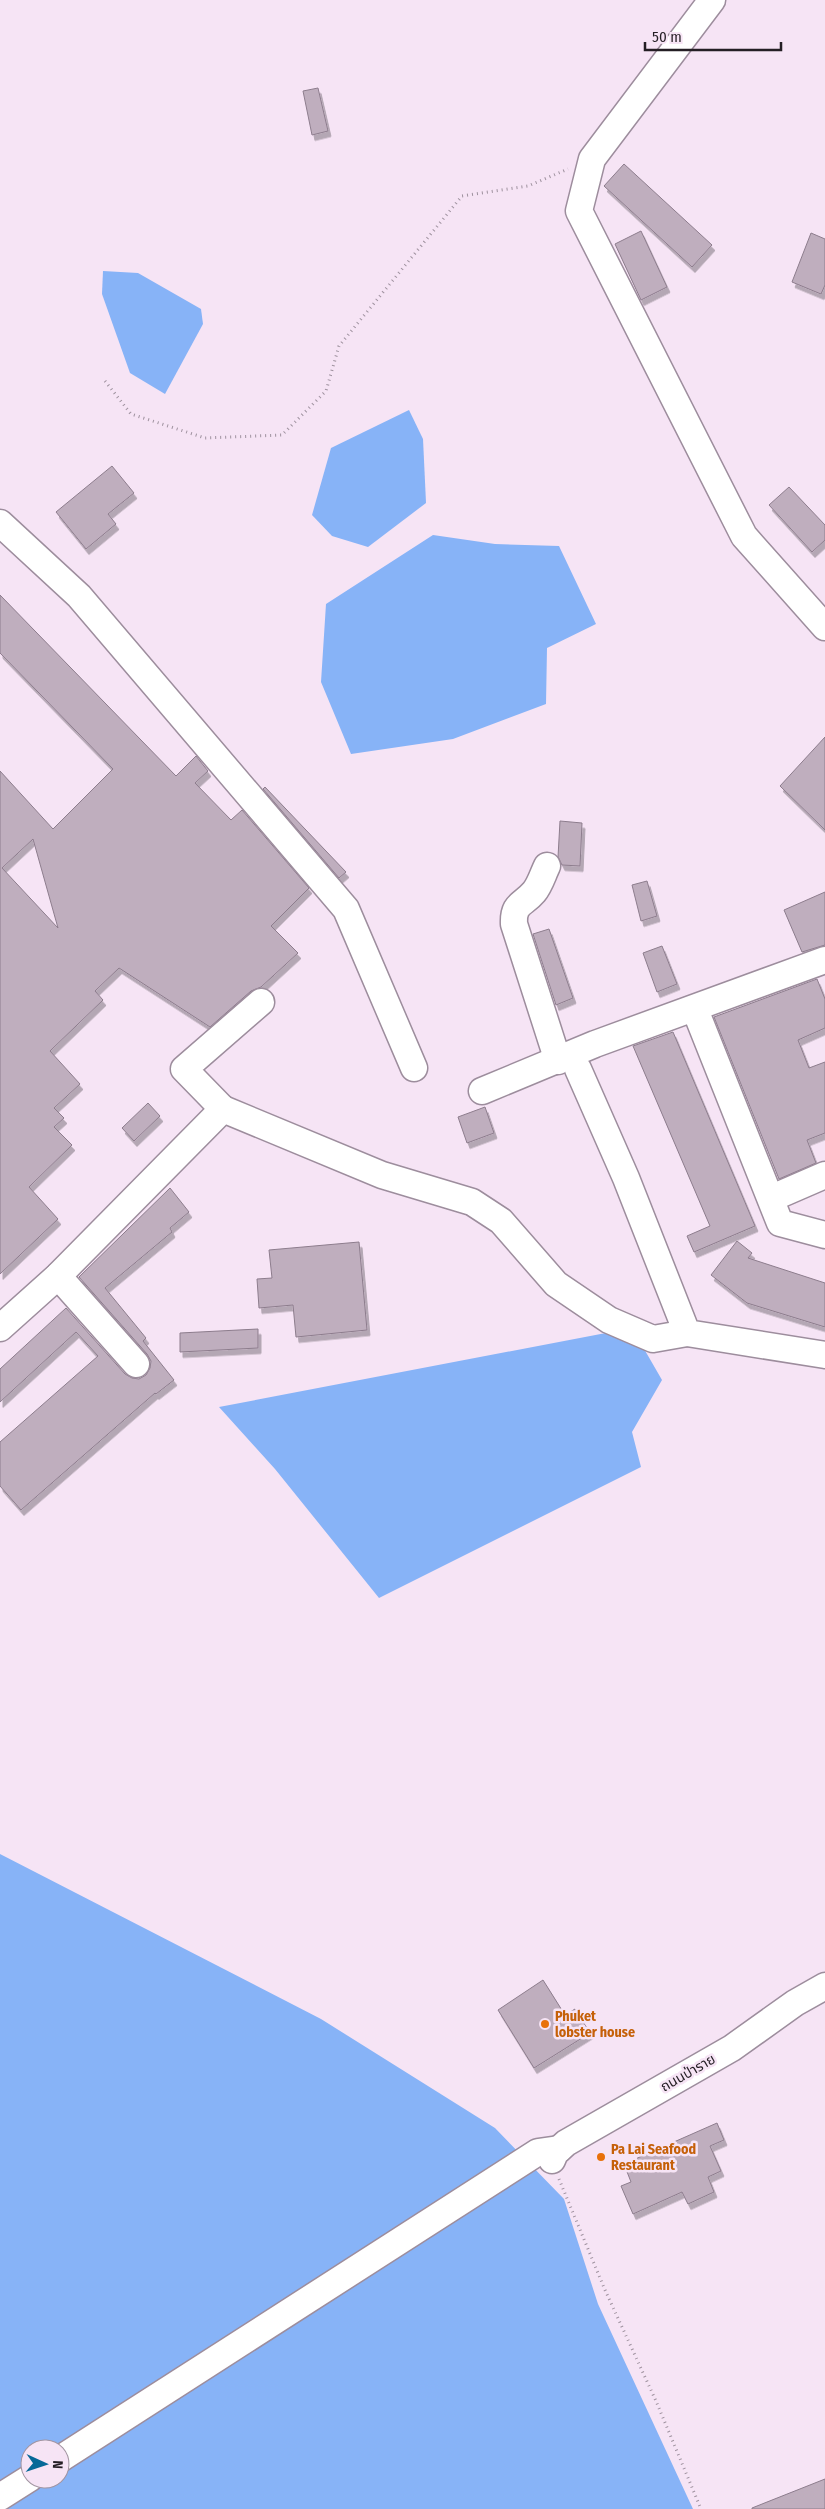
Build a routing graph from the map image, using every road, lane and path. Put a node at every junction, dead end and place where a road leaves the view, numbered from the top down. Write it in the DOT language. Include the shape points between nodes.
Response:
graph roads {
  1 [pos="712,0"];
  2 [pos="592,159"];
  3 [pos="105,381"];
  4 [pos="0,523"];
  5 [pos="825,627"];
  6 [pos="547,866"];
  7 [pos="825,960"];
  8 [pos="261,1002"];
  9 [pos="698,1017"];
  10 [pos="568,1065"];
  11 [pos="414,1068"];
  12 [pos="482,1091"];
  13 [pos="223,1108"];
  14 [pos="825,1175"];
  15 [pos="772,1198"];
  16 [pos="825,1236"];
  17 [pos="58,1276"];
  18 [pos="0,1328"];
  19 [pos="688,1332"];
  20 [pos="825,1355"];
  21 [pos="136,1364"];
  22 [pos="825,1986"];
  23 [pos="556,2155"];
  24 [pos="70,2453"];
  25 [pos="20,2484"];
  26 [pos="0,2497"];
  27 [pos="701,2509"];
  1 -- 2 [label="street"];
  2 -- 3 [label="path" via="528,186 462,196 339,346 326,391 282,435 205,438 131,414"];
  2 -- 5 [label="street" via="580,211 744,536"];
  4 -- 11 [label="street" via="79,596 346,909"];
  6 -- 10 [label="street" via="535,891 517,906 514,918"];
  7 -- 10 [label="street" via="595,1044"];
  8 -- 13 [label="street" via="184,1069"];
  9 -- 15 [label="street"];
  10 -- 12 [label="street"];
  10 -- 19 [label="street" via="626,1178"];
  13 -- 17 [label="street"];
  13 -- 19 [label="street" via="382,1175 472,1202 501,1220 556,1284 608,1320 653,1340"];
  14 -- 15 [label="street"];
  15 -- 16 [label="street" via="780,1222"];
  17 -- 18 [label="street"];
  17 -- 21 [label="street"];
  19 -- 20 [label="street"];
  22 -- 23 [label="street, ถนนป่าราย" via="732,2048"];
  23 -- 24 [label="street, ถนนป่าราย" via="538,2152"];
  23 -- 27 [label="path" via="605,2290"];
  25 -- 26 [label="street"];
}
